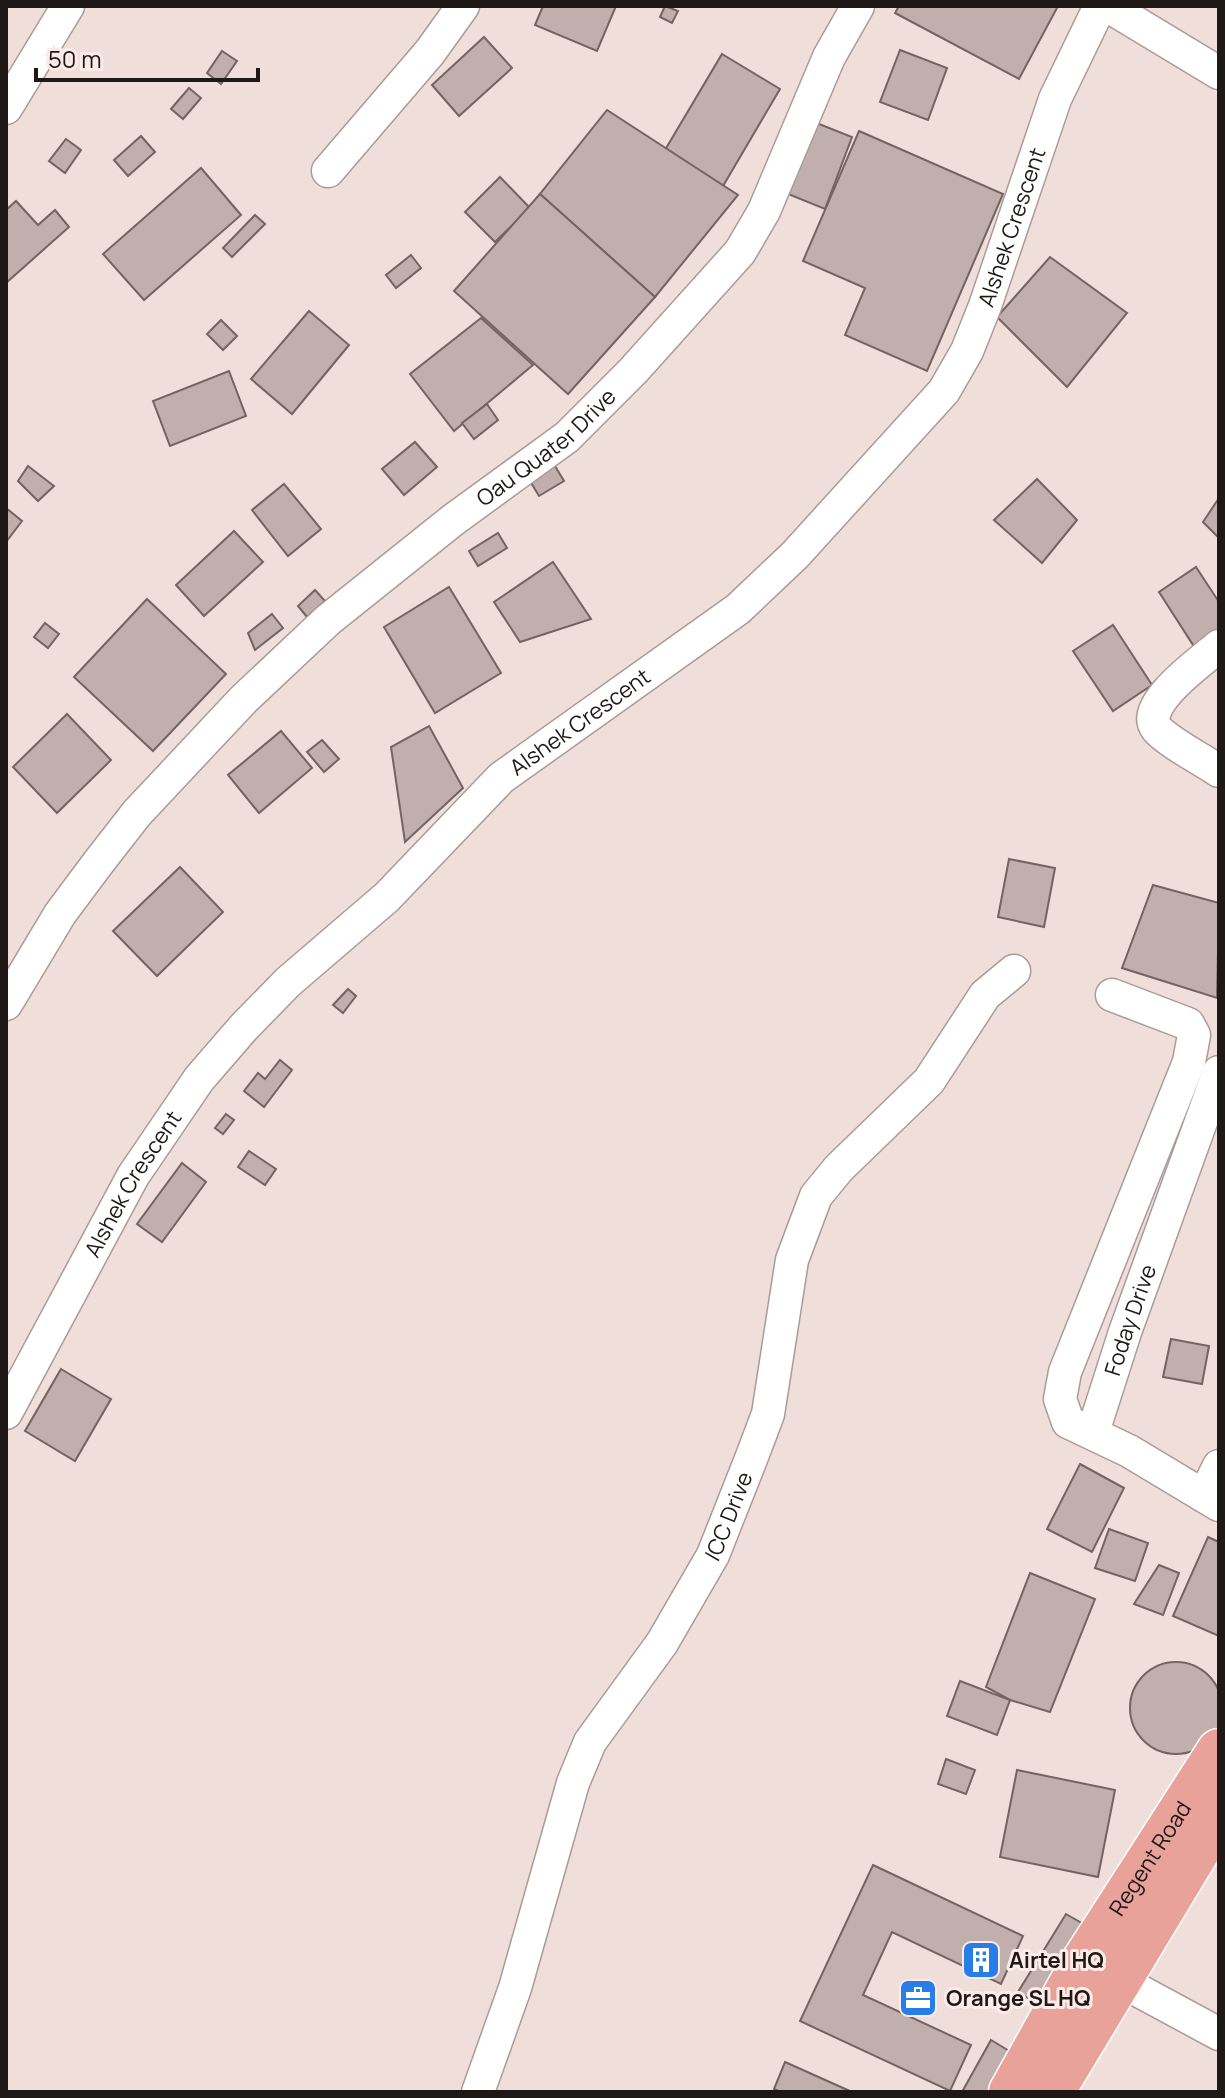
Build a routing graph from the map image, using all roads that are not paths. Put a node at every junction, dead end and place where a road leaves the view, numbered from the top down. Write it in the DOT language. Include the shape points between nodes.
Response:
graph roads {
  1 [pos="68,6"];
  2 [pos="463,6"];
  3 [pos="858,6"];
  4 [pos="1100,6"];
  5 [pos="1108,6"];
  6 [pos="1219,73"];
  7 [pos="6,108"];
  8 [pos="328,171"];
  9 [pos="1219,646"];
  10 [pos="1219,771"];
  11 [pos="1014,971"];
  12 [pos="1112,995"];
  13 [pos="6,1004"];
  14 [pos="1219,1072"];
  15 [pos="6,1413"];
  16 [pos="1093,1432"];
  17 [pos="1219,1466"];
  18 [pos="1212,1500"];
  19 [pos="1219,1751"];
  20 [pos="1219,1815"];
  21 [pos="1119,1980"];
  22 [pos="1219,2034"];
  23 [pos="478,2092"];
  24 [pos="1011,2092"];
  25 [pos="1052,2092"];
  1 -- 7 [label="street"];
  2 -- 8 [label="street"];
  3 -- 13 [label="street, Oau Quater Drive" via="829,57 764,211 740,252 567,437 328,620 243,700 137,813 60,914"];
  4 -- 15 [label="street, Alshek Crescent" via="1055,99 985,306 944,391 795,555 738,609 501,778 387,897 244,1027 199,1079 133,1176"];
  5 -- 6 [label="street"];
  9 -- 10 [label="street" via="1157,702 1152,717 1157,729"];
  11 -- 23 [label="street, ICC Drive" via="985,995 929,1081 816,1196 792,1260 768,1414 713,1555 662,1643 590,1742"];
  12 -- 16 [label="street" via="1188,1024 1194,1035 1189,1062 1060,1387 1068,1422"];
  14 -- 16 [label="street, Foday Drive"];
  16 -- 18 [label="street"];
  17 -- 18 [label="street"];
  19 -- 24 [label="main road, Regent Road" via="1084,1961"];
  20 -- 21 [label="main road, Regent Road"];
  21 -- 22 [label="street"];
  21 -- 25 [label="main road, Regent Road"];
}
